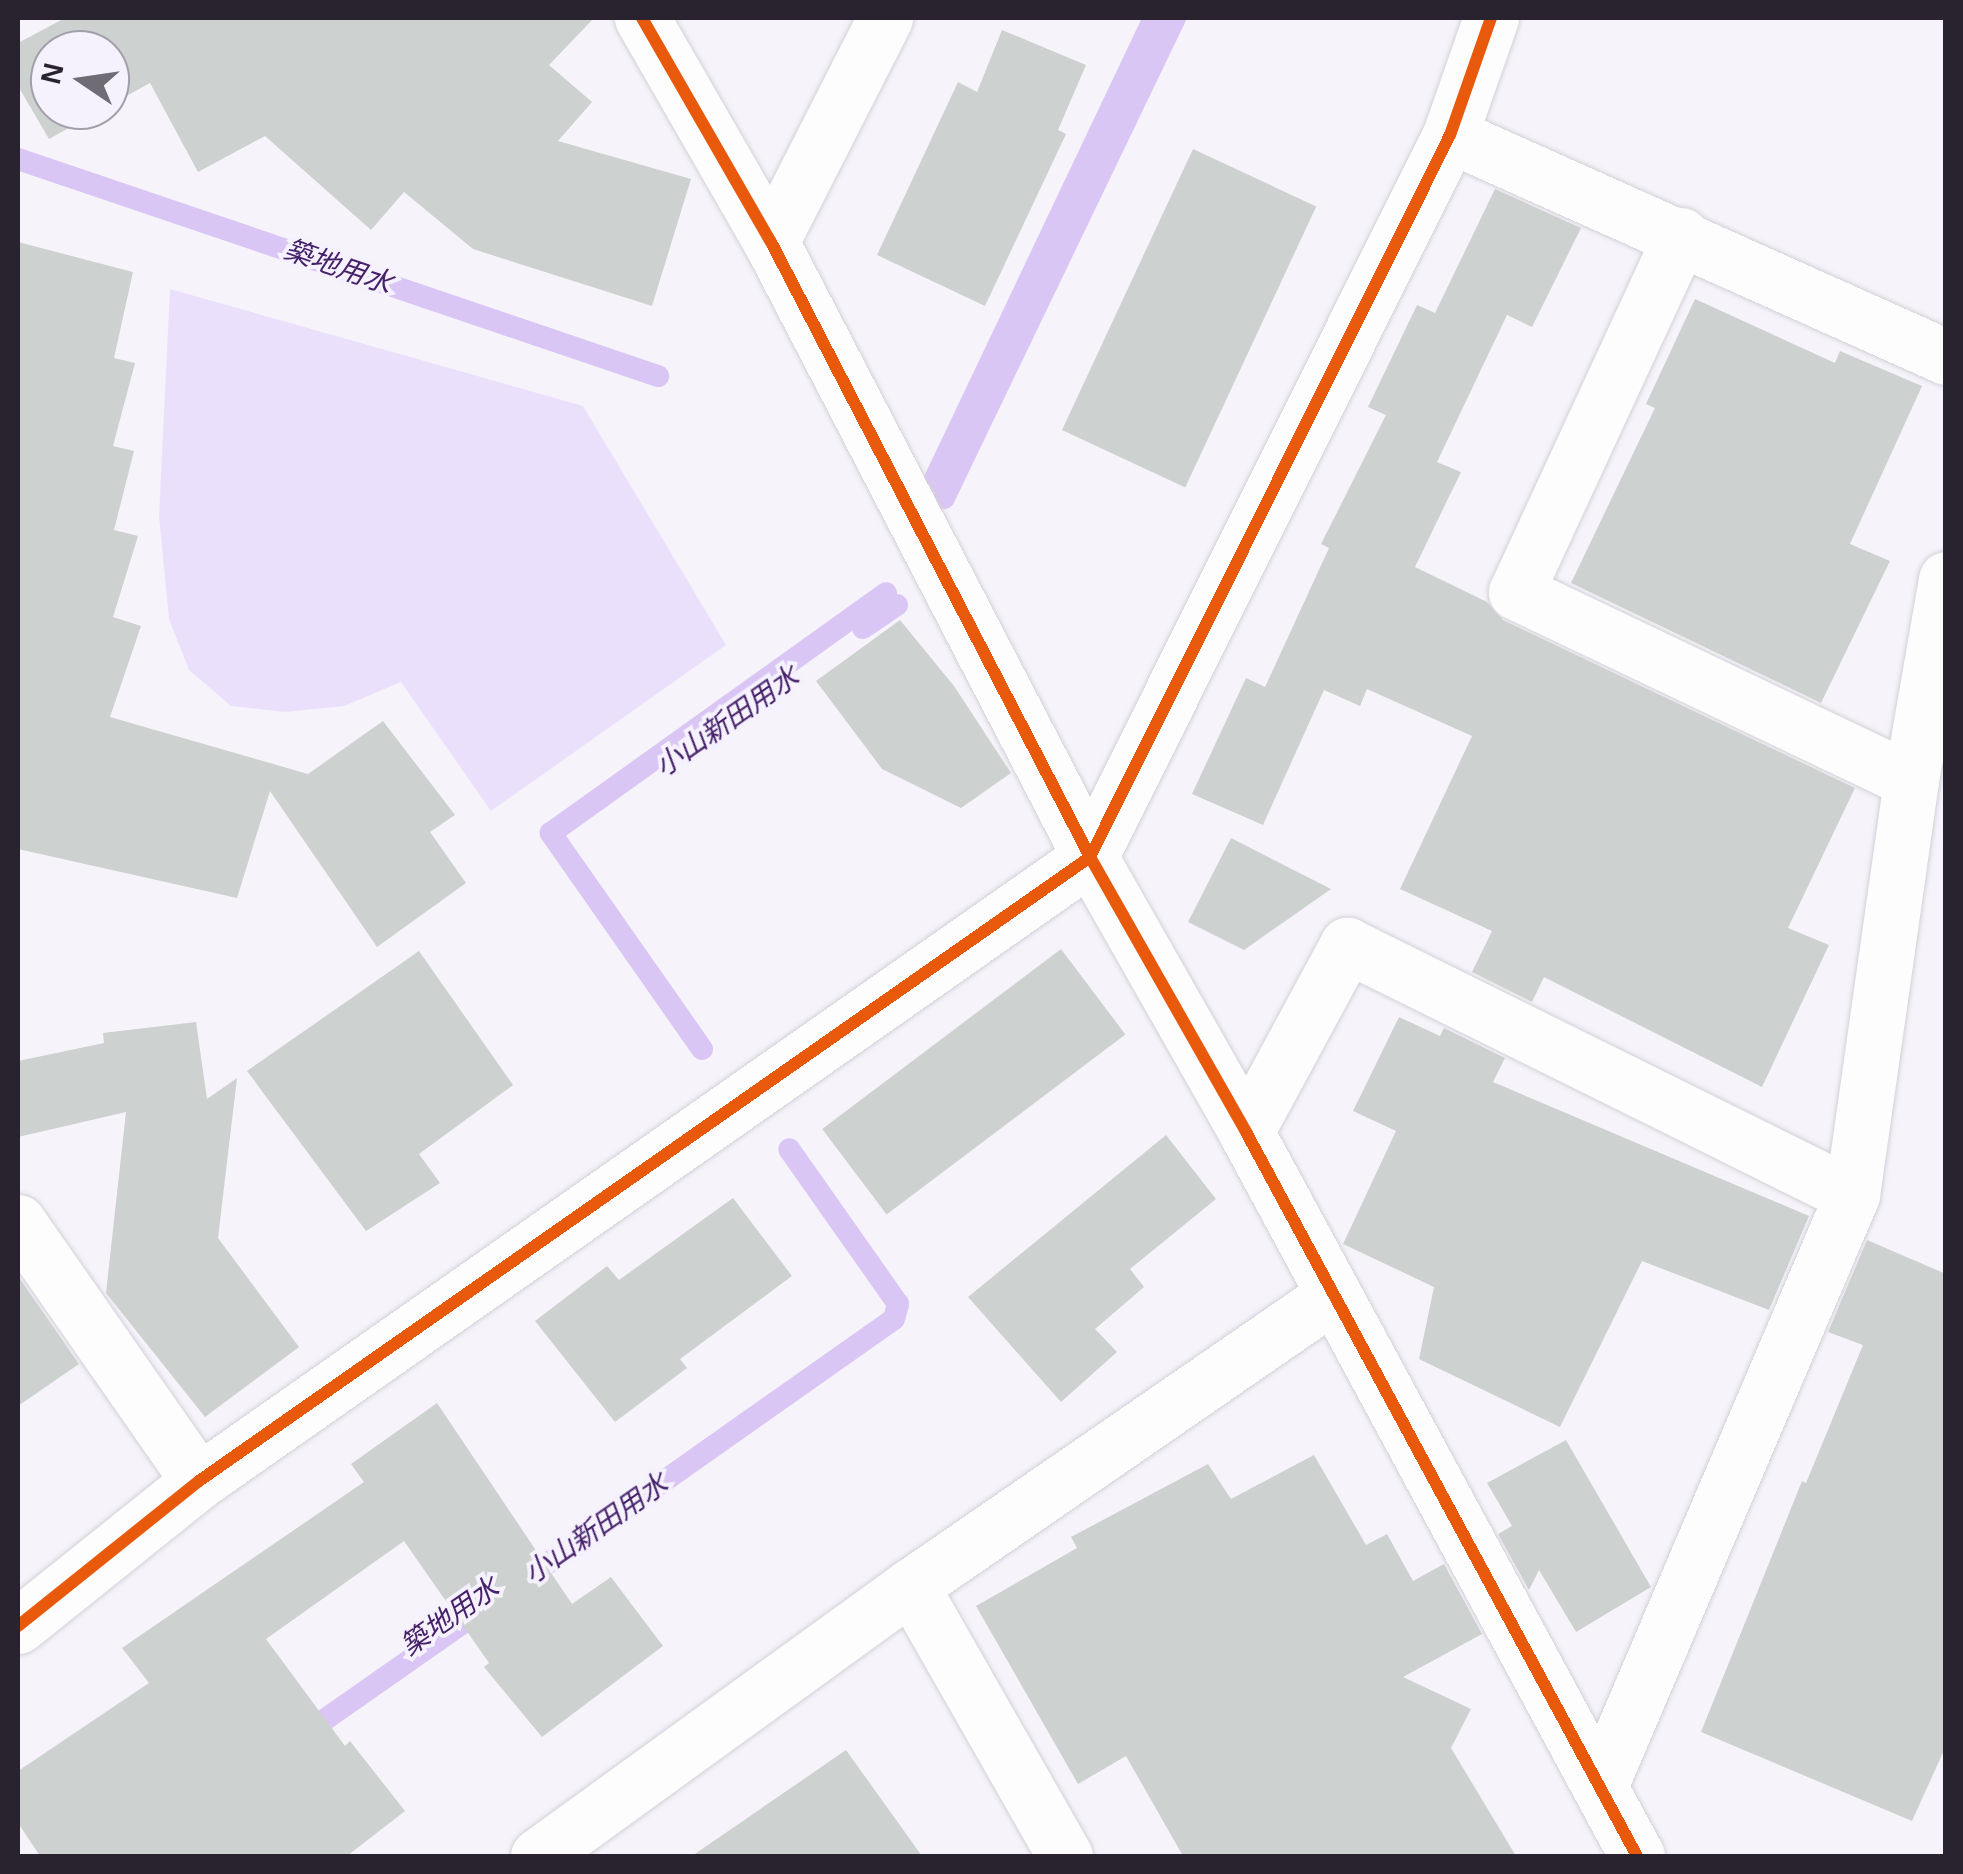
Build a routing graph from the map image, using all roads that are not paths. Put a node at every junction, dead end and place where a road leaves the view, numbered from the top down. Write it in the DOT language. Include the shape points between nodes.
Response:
graph roads {
  1 [pos="642,18"];
  2 [pos="885,18"];
  3 [pos="1490,18"];
  4 [pos="1450,134"];
  5 [pos="1682,235"];
  6 [pos="771,242"];
  7 [pos="1946,356"];
  8 [pos="1946,578"];
  9 [pos="1911,780"];
  10 [pos="1090,857"];
  11 [pos="1246,1132"];
  12 [pos="1852,1195"];
  13 [pos="18,1222"];
  14 [pos="1332,1296"];
  15 [pos="199,1481"];
  16 [pos="911,1586"];
  17 [pos="18,1626"];
  18 [pos="1600,1786"];
  19 [pos="538,1856"];
  20 [pos="1065,1856"];
  21 [pos="1637,1856"];
  1 -- 6 [label="street"];
  2 -- 6 [label="street"];
  3 -- 4 [label="street"];
  4 -- 5 [label="street"];
  4 -- 10 [label="street"];
  5 -- 7 [label="street"];
  5 -- 9 [label="street" via="1516,592"];
  6 -- 10 [label="street"];
  8 -- 9 [label="street"];
  9 -- 12 [label="street"];
  10 -- 11 [label="street"];
  10 -- 15 [label="street"];
  11 -- 12 [label="street" via="1347,945"];
  11 -- 14 [label="street"];
  12 -- 18 [label="street"];
  13 -- 15 [label="street"];
  14 -- 16 [label="street"];
  14 -- 18 [label="street"];
  15 -- 17 [label="street"];
  16 -- 19 [label="street"];
  16 -- 20 [label="street"];
  18 -- 21 [label="street"];
}
